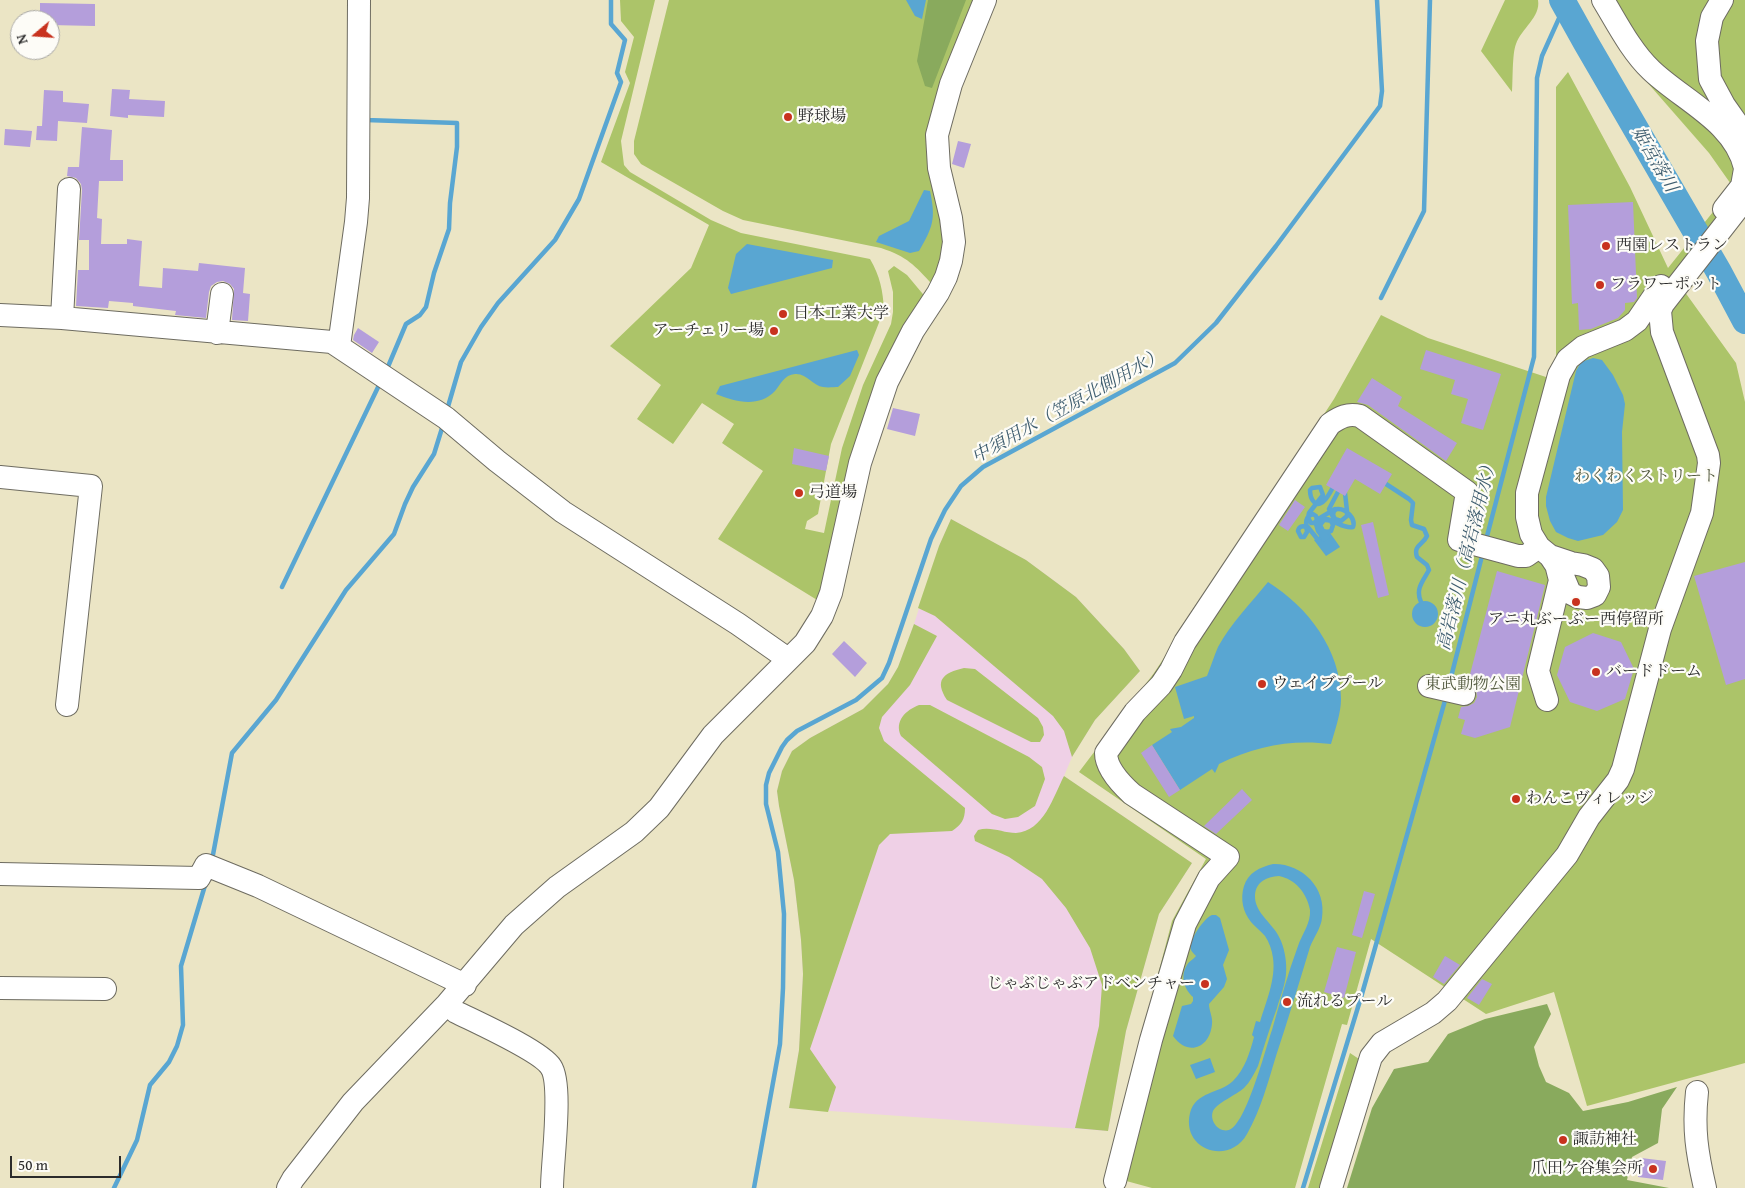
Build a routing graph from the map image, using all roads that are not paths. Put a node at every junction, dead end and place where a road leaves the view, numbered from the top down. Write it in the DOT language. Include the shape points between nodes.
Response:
graph roads {
  1 [pos="359,0"];
  2 [pos="985,0"];
  3 [pos="1603,0"];
  4 [pos="1722,0"];
  5 [pos="1745,135"];
  6 [pos="1745,168"];
  7 [pos="69,189"];
  8 [pos="1741,196"];
  9 [pos="1682,269"];
  10 [pos="222,294"];
  11 [pos="0,315"];
  12 [pos="62,318"];
  13 [pos="217,333"];
  14 [pos="338,346"];
  15 [pos="0,477"];
  16 [pos="1548,556"];
  17 [pos="1578,597"];
  18 [pos="1554,604"];
  19 [pos="788,659"];
  20 [pos="1430,686"];
  21 [pos="1464,694"];
  22 [pos="1546,700"];
  23 [pos="67,705"];
  24 [pos="0,874"];
  25 [pos="465,985"];
  26 [pos="0,988"];
  27 [pos="105,989"];
  28 [pos="447,1004"];
  29 [pos="1698,1092"];
  30 [pos="1115,1181"];
  31 [pos="288,1188"];
  32 [pos="552,1188"];
  33 [pos="1331,1188"];
  34 [pos="1705,1188"];
  1 -- 14 [label="street" via="357,214"];
  2 -- 19 [label="street" via="951,84 937,135 939,168 954,242 951,261 938,293 912,331 887,382 860,463 831,592 822,616 805,643"];
  3 -- 6 [label="street" via="1650,69 1721,127 1735,143"];
  4 -- 5 [label="street" via="1712,17 1708,41 1710,79"];
  6 -- 8 [label="street"];
  7 -- 12 [label="street"];
  8 -- 9 [label="street"];
  9 -- 16 [label="street" via="1637,321 1583,347 1568,358 1559,375 1527,493 1531,534"];
  9 -- 33 [label="street" via="1663,304 1660,320 1709,463 1702,513 1660,629 1624,769 1589,817 1567,855 1446,1001 1433,1013 1382,1043 1371,1057"];
  10 -- 13 [label="street"];
  11 -- 12 [label="street"];
  12 -- 13 [label="street"];
  13 -- 14 [label="street" via="332,342"];
  14 -- 19 [label="street" via="446,418 563,512"];
  15 -- 23 [label="street" via="91,486"];
  16 -- 17 [label="street" via="1570,593"];
  16 -- 17 [label="street" via="1593,569 1598,576 1599,587 1595,595"];
  16 -- 18 [label="street" via="1560,580"];
  16 -- 30 [label="street" via="1518,556 1460,540 1466,492 1360,416 1339,418 1330,424 1191,634 1161,685 1135,712 1106,753 1106,760 1132,794 1228,857 1209,878 1185,924"];
  17 -- 18 [label="street" via="1561,595"];
  18 -- 22 [label="street" via="1538,671"];
  19 -- 25 [label="street" via="712,735 659,808 634,832 557,887 514,925"];
  20 -- 21 [label="street"];
  24 -- 25 [label="street" via="199,878 206,865 258,886"];
  25 -- 28 [label="street"];
  26 -- 27 [label="street"];
  28 -- 31 [label="street" via="353,1102"];
  28 -- 32 [label="street" via="456,1012 539,1055 551,1066 557,1084"];
  29 -- 34 [label="street" via="1695,1132"];
}
